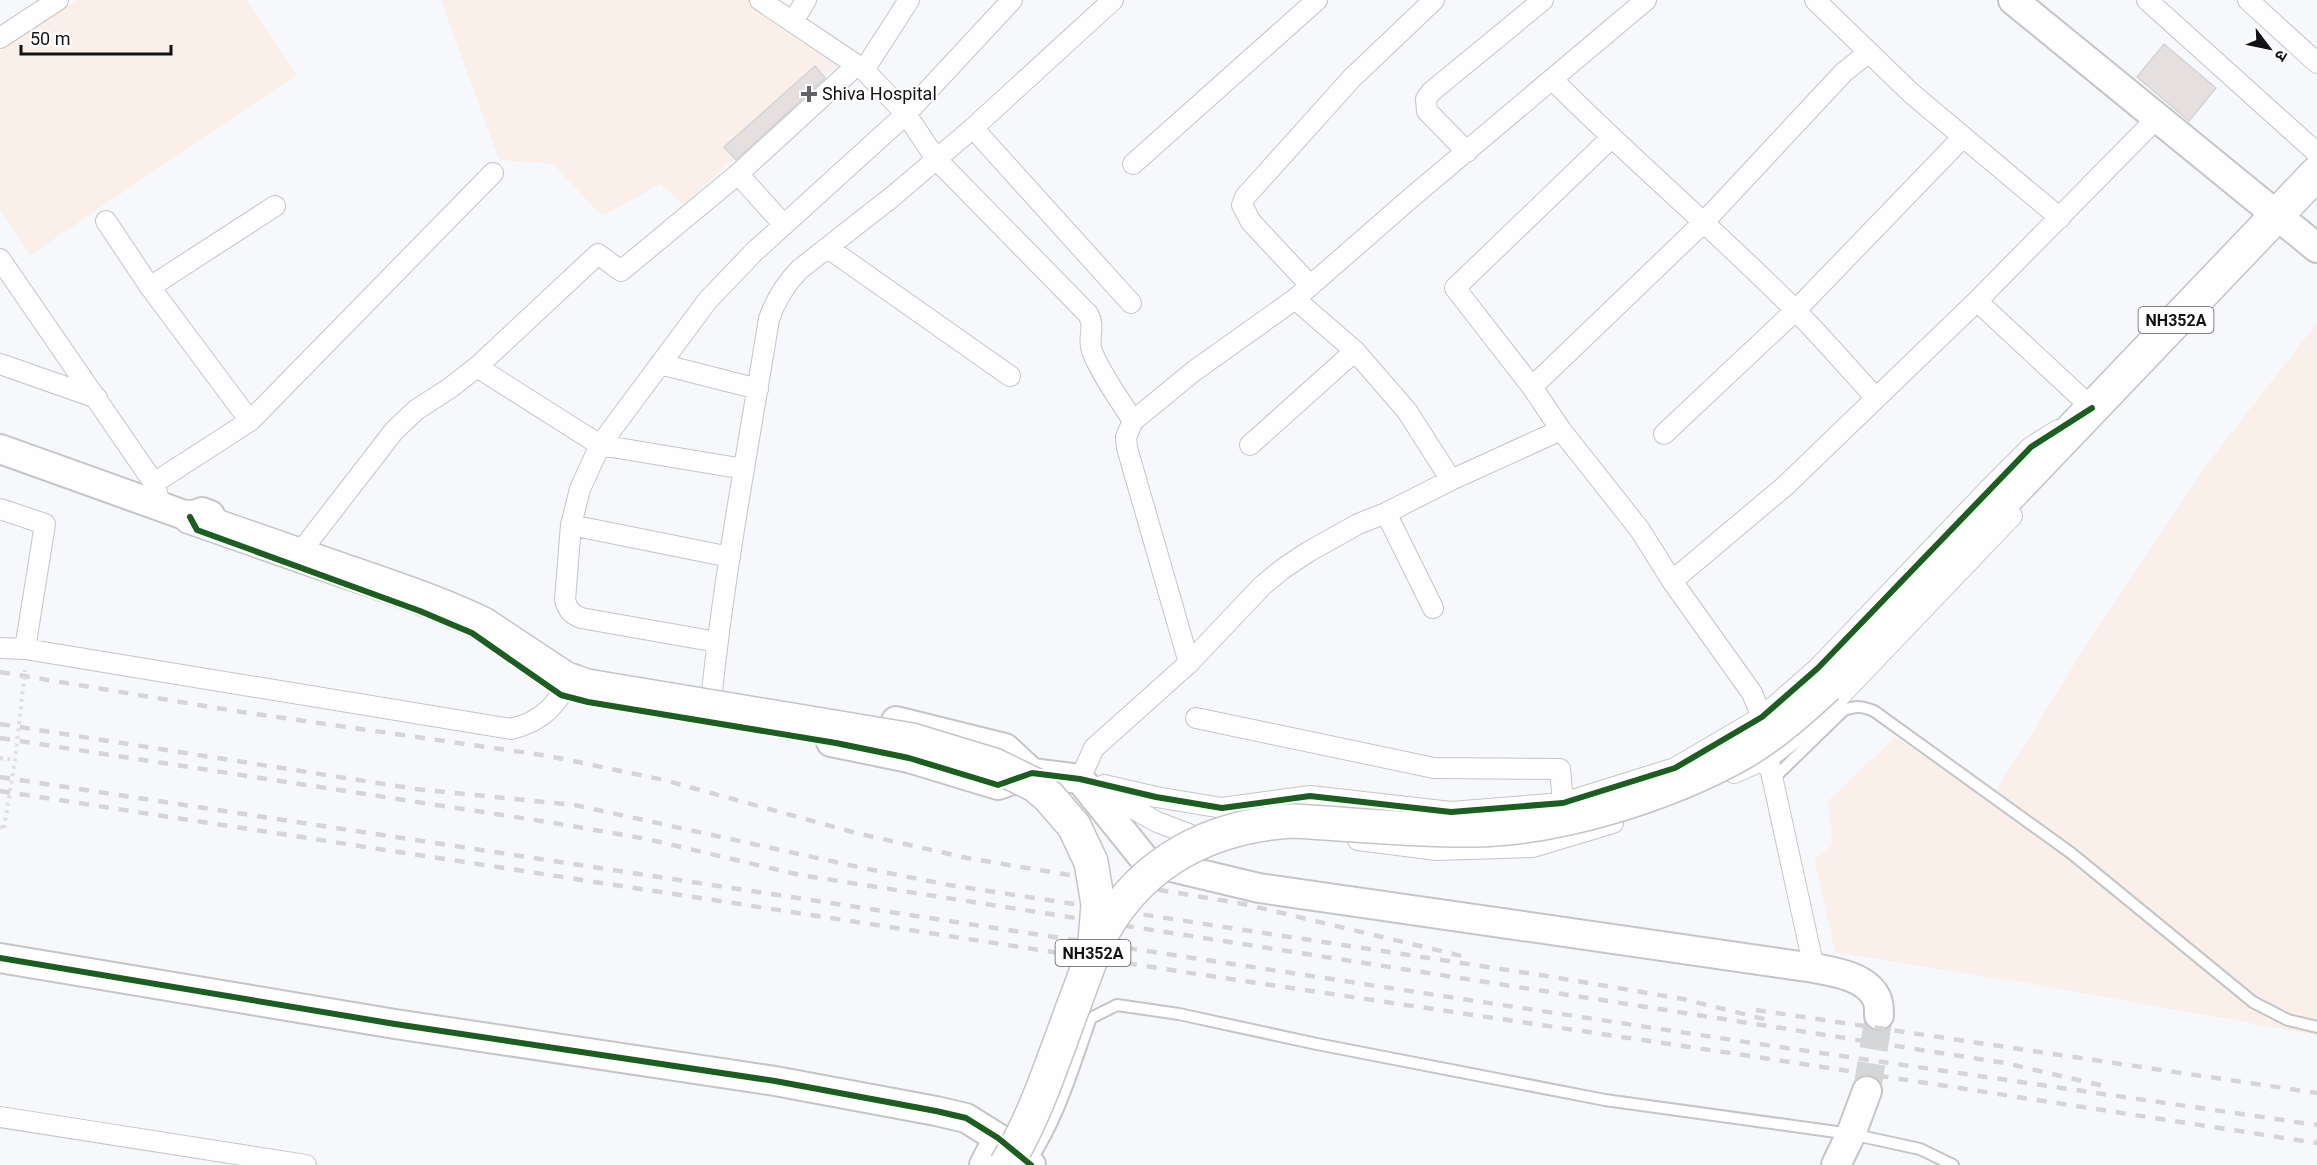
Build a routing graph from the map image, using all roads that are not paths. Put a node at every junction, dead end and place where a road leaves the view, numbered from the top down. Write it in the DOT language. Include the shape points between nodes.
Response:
graph roads {
  1 [pos="58,0"];
  2 [pos="760,0"];
  3 [pos="806,0"];
  4 [pos="909,0"];
  5 [pos="1012,0"];
  6 [pos="1113,0"];
  7 [pos="1317,0"];
  8 [pos="1434,0"];
  9 [pos="1543,0"];
  10 [pos="1646,0"];
  11 [pos="1815,0"];
  12 [pos="2146,0"];
  13 [pos="2253,1"];
  14 [pos="2021,2"];
  15 [pos="793,22"];
  16 [pos="0,38"];
  17 [pos="1868,53"];
  18 [pos="2317,63"];
  19 [pos="861,68"];
  20 [pos="1553,80"];
  21 [pos="906,114"];
  22 [pos="2158,117"];
  23 [pos="974,128"];
  24 [pos="1611,138"];
  25 [pos="1962,138"];
  26 [pos="1467,152"];
  27 [pos="2317,153"];
  28 [pos="936,159"];
  29 [pos="1133,164"];
  30 [pos="493,173"];
  31 [pos="2317,173"];
  32 [pos="738,174"];
  33 [pos="275,206"];
  34 [pos="2276,215"];
  35 [pos="2060,218"];
  36 [pos="106,221"];
  37 [pos="1704,222"];
  38 [pos="784,225"];
  39 [pos="828,248"];
  40 [pos="2317,248"];
  41 [pos="0,259"];
  42 [pos="1309,284"];
  43 [pos="150,287"];
  44 [pos="1295,299"];
  45 [pos="1977,301"];
  46 [pos="1131,303"];
  47 [pos="1796,310"];
  48 [pos="1355,351"];
  49 [pos="0,364"];
  50 [pos="660,364"];
  51 [pos="477,367"];
  52 [pos="1010,376"];
  53 [pos="1532,387"];
  54 [pos="758,389"];
  55 [pos="97,398"];
  56 [pos="1876,398"];
  57 [pos="2092,408"];
  58 [pos="250,421"];
  59 [pos="1133,421"];
  60 [pos="1561,430"];
  61 [pos="1664,434"];
  62 [pos="600,445"];
  63 [pos="1251,446"];
  64 [pos="0,449"];
  65 [pos="744,469"];
  66 [pos="1451,480"];
  67 [pos="169,502"];
  68 [pos="0,509"];
  69 [pos="1386,513"];
  70 [pos="571,525"];
  71 [pos="305,546"];
  72 [pos="730,557"];
  73 [pos="1672,580"];
  74 [pos="1433,608"];
  75 [pos="717,642"];
  76 [pos="0,648"];
  77 [pos="25,649"];
  78 [pos="1189,663"];
  79 [pos="577,671"];
  80 [pos="711,692"];
  81 [pos="561,695"];
  82 [pos="1762,717"];
  83 [pos="1196,718"];
  84 [pos="1768,758"];
  85 [pos="1032,773"];
  86 [pos="1080,779"];
  87 [pos="1773,779"];
  88 [pos="1563,803"];
  89 [pos="0,958"];
  90 [pos="1091,959"];
  91 [pos="1814,968"];
  92 [pos="1879,1015"];
  93 [pos="2317,1027"];
  94 [pos="1867,1091"];
  95 [pos="0,1117"];
  96 [pos="1851,1134"];
  97 [pos="1018,1159"];
  98 [pos="306,1165"];
  99 [pos="984,1165"];
  100 [pos="1836,1165"];
  101 [pos="1953,1165"];
  1 -- 16 [label="street"];
  2 -- 15 [label="street"];
  3 -- 15 [label="street"];
  4 -- 19 [label="street"];
  5 -- 21 [label="street"];
  6 -- 23 [label="street"];
  7 -- 29 [label="street"];
  8 -- 42 [label="street" via="1352,78 1245,197 1242,205 1251,222"];
  9 -- 26 [label="street" via="1426,99 1427,111"];
  10 -- 20 [label="street"];
  11 -- 17 [label="street"];
  12 -- 27 [label="street"];
  13 -- 18 [label="street"];
  14 -- 22 [label="street"];
  15 -- 19 [label="street"];
  17 -- 25 [label="street"];
  17 -- 37 [label="street" via="1845,72"];
  19 -- 21 [label="street"];
  19 -- 32 [label="street"];
  20 -- 24 [label="street"];
  20 -- 26 [label="street"];
  21 -- 28 [label="street"];
  21 -- 38 [label="street"];
  22 -- 34 [label="street"];
  22 -- 35 [label="street"];
  23 -- 28 [label="street"];
  23 -- 46 [label="street"];
  24 -- 37 [label="street"];
  24 -- 53 [label="street" via="1455,288"];
  25 -- 35 [label="street"];
  25 -- 47 [label="street"];
  26 -- 42 [label="street"];
  28 -- 39 [label="street"];
  28 -- 59 [label="street" via="1088,314 1093,326 1092,352"];
  30 -- 58 [label="street"];
  31 -- 34 [label="highway, NH352A"];
  32 -- 38 [label="street"];
  32 -- 51 [label="street" via="621,271 598,254"];
  33 -- 43 [label="street"];
  34 -- 40 [label="street"];
  34 -- 57 [label="highway, NH352A"];
  35 -- 45 [label="street"];
  36 -- 43 [label="street"];
  37 -- 47 [label="street"];
  37 -- 53 [label="street"];
  38 -- 50 [label="street" via="708,300"];
  39 -- 52 [label="street"];
  39 -- 54 [label="street" via="787,282 775,301"];
  41 -- 55 [label="street"];
  42 -- 44 [label="street"];
  43 -- 58 [label="street"];
  44 -- 48 [label="street"];
  44 -- 59 [label="street" via="1194,371"];
  45 -- 56 [label="street"];
  45 -- 57 [label="street"];
  47 -- 56 [label="street"];
  47 -- 61 [label="street"];
  48 -- 63 [label="street"];
  48 -- 66 [label="street" via="1407,411"];
  49 -- 55 [label="street"];
  50 -- 54 [label="street"];
  50 -- 62 [label="street"];
  51 -- 62 [label="street"];
  51 -- 71 [label="street" via="416,410 394,431"];
  53 -- 60 [label="street"];
  54 -- 65 [label="street"];
  55 -- 67 [label="street"];
  56 -- 73 [label="street" via="1785,486"];
  57 -- 82 [label="street" via="2031,447 1818,668"];
  57 -- 84 [label="street" via="2056,469 1818,719"];
  57 -- 90 [label="highway, NH352A, bridge" via="1827,686 1799,712 1743,752 1687,781 1541,825 1474,830 1292,821 1222,832 1181,852 1144,879 1115,913"];
  58 -- 67 [label="street"];
  59 -- 78 [label="street" via="1126,437 1127,448"];
  60 -- 66 [label="street"];
  60 -- 73 [label="street" via="1640,530"];
  62 -- 65 [label="street"];
  62 -- 70 [label="street" via="580,489"];
  64 -- 67 [label="street"];
  65 -- 72 [label="street"];
  66 -- 69 [label="street"];
  67 -- 71 [label="street"];
  67 -- 81 [label="street" via="197,530 472,633"];
  67 -- 90 [label="highway, bridge" via="468,617 566,679 587,686 912,740 993,765 1035,785 1074,826 1091,862 1098,904"];
  68 -- 77 [label="street" via="45,524"];
  69 -- 74 [label="street"];
  69 -- 78 [label="street" via="1333,537 1284,568"];
  70 -- 72 [label="street"];
  70 -- 75 [label="street" via="565,600 571,614"];
  71 -- 79 [label="street" via="481,609"];
  72 -- 75 [label="street"];
  73 -- 82 [label="street" via="1747,686"];
  75 -- 80 [label="street"];
  76 -- 77 [label="street"];
  77 -- 81 [label="street" via="511,729 546,714"];
  78 -- 86 [label="street" via="1094,748"];
  79 -- 80 [label="street"];
  79 -- 81 [label="street"];
  80 -- 85 [label="street" via="947,732 1005,748"];
  81 -- 85 [label="street" via="878,751 998,785"];
  82 -- 88 [label="street" via="1676,768"];
  83 -- 88 [label="street" via="1434,768 1560,769"];
  84 -- 86 [label="street" via="1625,819 1533,847 1449,850 1326,836 1214,844 1157,822"];
  84 -- 87 [label="street"];
  85 -- 86 [label="street"];
  86 -- 88 [label="street" via="1222,808 1310,796 1450,812"];
  86 -- 91 [label="street" via="1146,861 1259,888"];
  87 -- 91 [label="street"];
  87 -- 93 [label="lane" via="1844,710 1864,706 2071,853 2253,1002 2288,1020"];
  89 -- 97 [label="street" via="395,1024 775,1081 966,1118"];
  90 -- 97 [label="highway, NH352A, bridge"];
  91 -- 92 [label="street" via="1846,975 1871,989 1878,999"];
  94 -- 96 [label="street"];
  95 -- 98 [label="street"];
  96 -- 97 [label="lane" via="1605,1100 1179,1014 1117,1005 1091,1018 1060,1107 1042,1144"];
  96 -- 100 [label="street"];
  96 -- 101 [label="lane" via="1920,1149"];
  97 -- 99 [label="street"];
}
